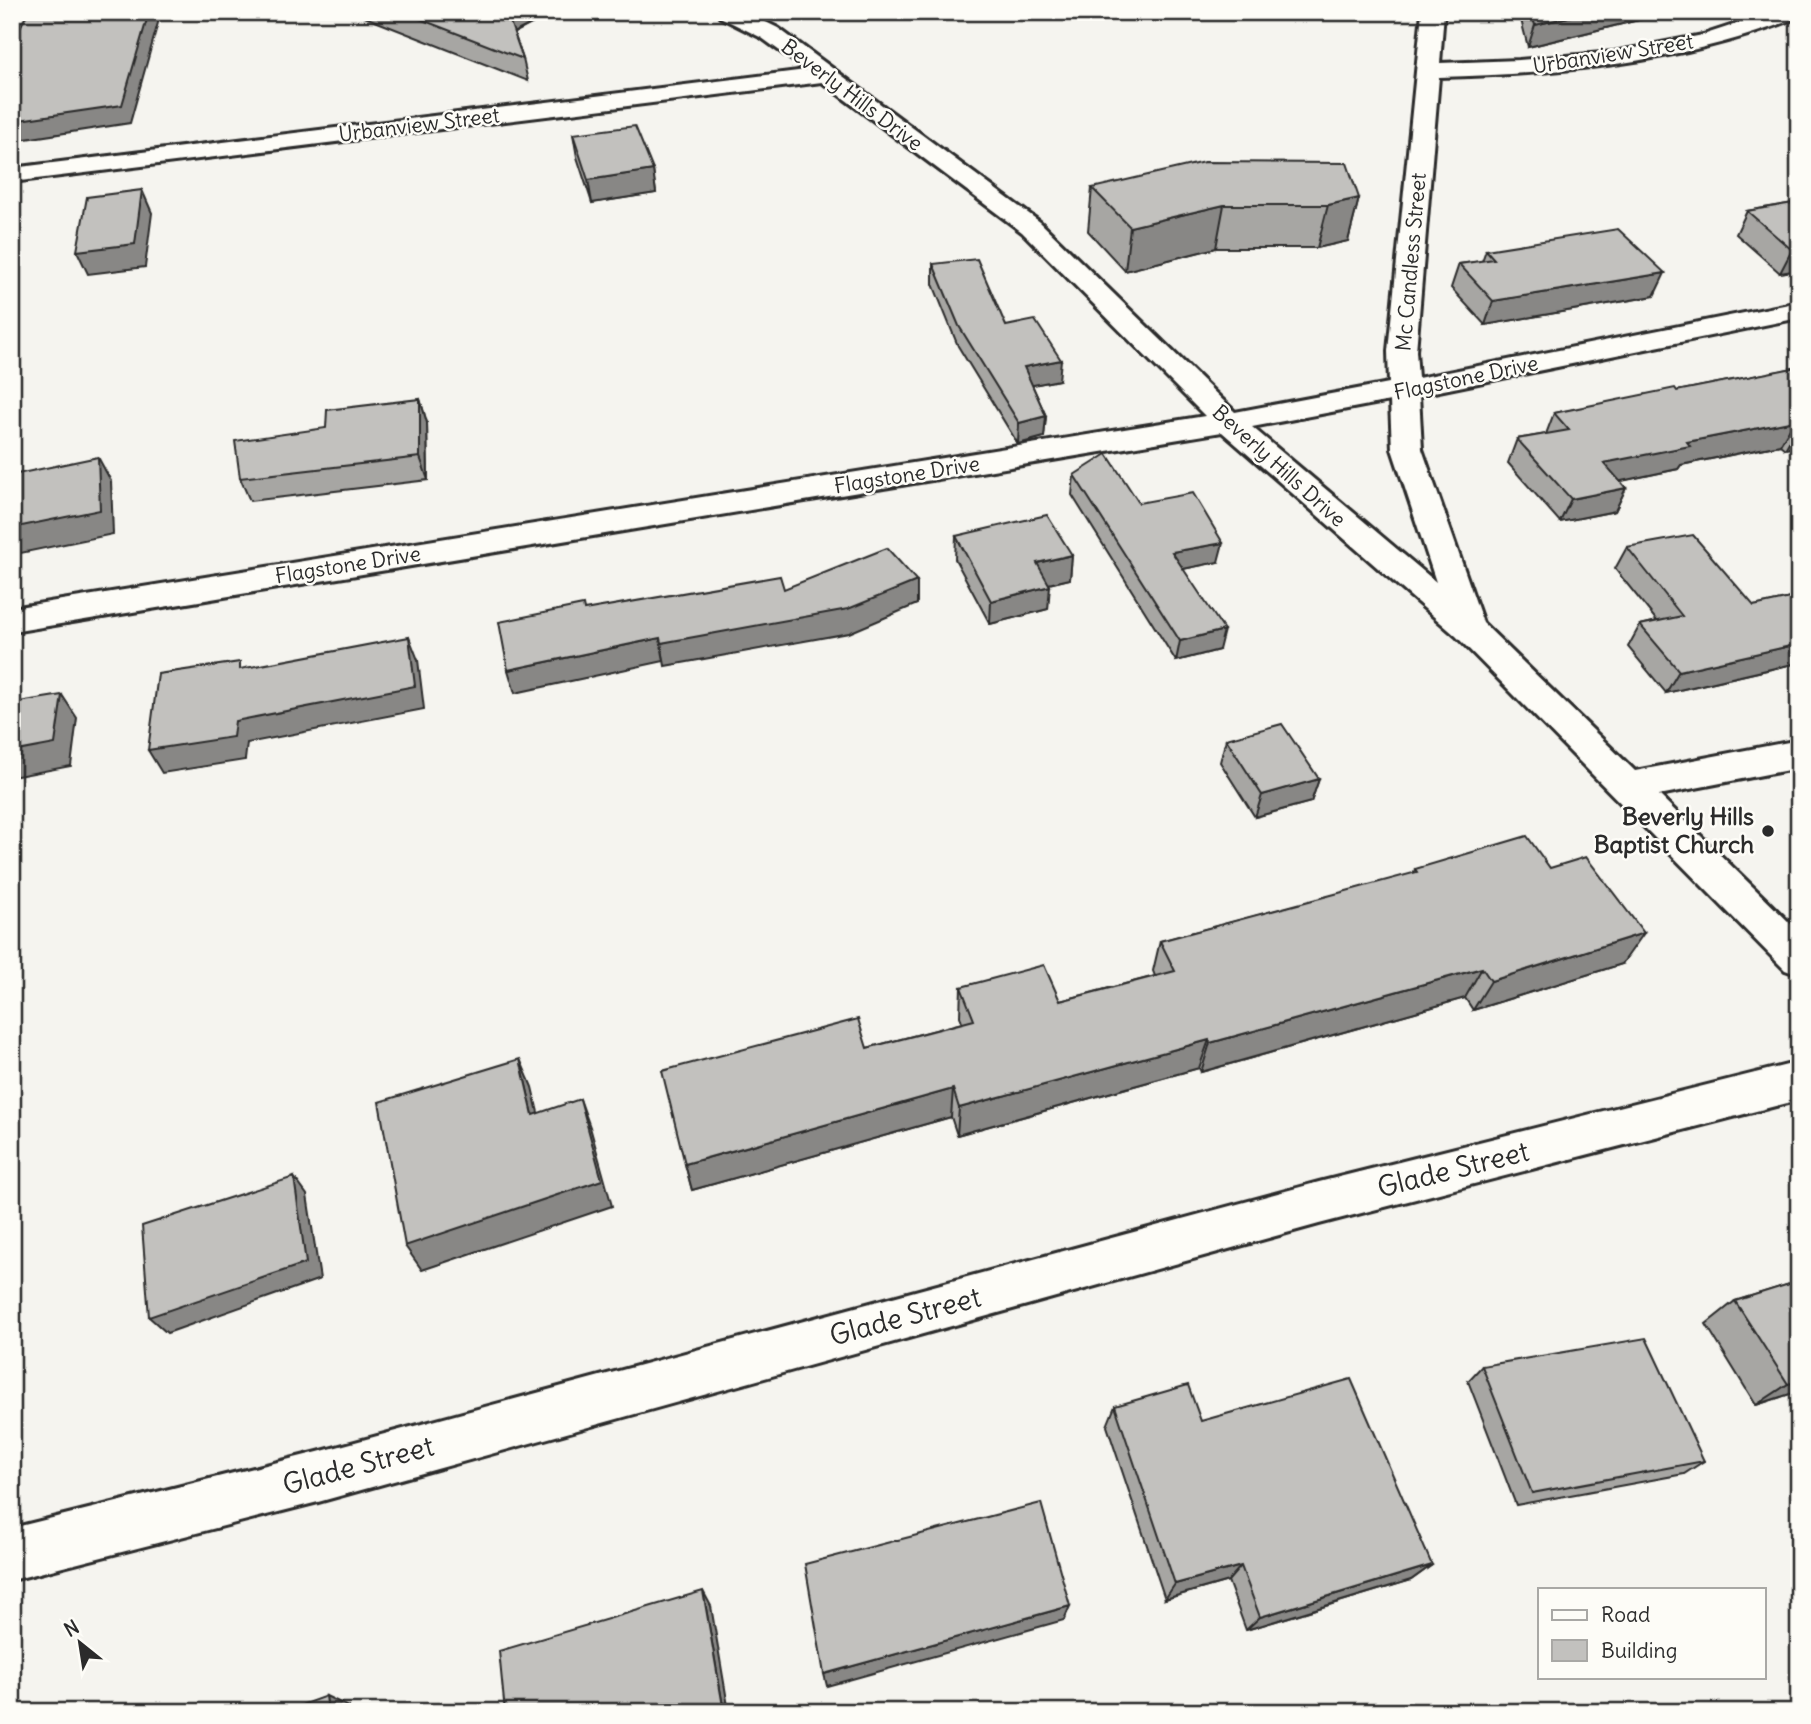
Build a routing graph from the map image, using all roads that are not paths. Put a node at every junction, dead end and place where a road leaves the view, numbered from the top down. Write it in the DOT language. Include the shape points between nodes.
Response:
graph roads {
  1 [pos="728,12"];
  2 [pos="1433,12"];
  3 [pos="1793,12"];
  4 [pos="1429,70"];
  5 [pos="825,75"];
  6 [pos="12,175"];
  7 [pos="1799,310"];
  8 [pos="1404,391"];
  9 [pos="1228,422"];
  10 [pos="12,620"];
  11 [pos="1468,628"];
  12 [pos="1799,754"];
  13 [pos="1628,786"];
  14 [pos="1799,958"];
  15 [pos="1799,1081"];
  16 [pos="12,1554"];
  1 -- 5 [label="street, Beverly Hills Drive" via="769,33"];
  2 -- 4 [label="street, Mc Candless Street"];
  3 -- 4 [label="street, Urbanview Street" via="1736,33 1560,66"];
  4 -- 8 [label="street, Mc Candless Street" via="1402,351"];
  5 -- 6 [label="street, Urbanview Street"];
  5 -- 9 [label="street, Beverly Hills Drive" via="1031,227"];
  7 -- 8 [label="street, Flagstone Drive"];
  8 -- 9 [label="street, Flagstone Drive"];
  8 -- 11 [label="street, Mc Candless Street" via="1407,449"];
  9 -- 10 [label="street, Flagstone Drive"];
  9 -- 11 [label="street, Beverly Hills Drive"];
  11 -- 13 [label="street, Beverly Hills Drive"];
  12 -- 13 [label="street"];
  13 -- 14 [label="street, Beverly Hills Drive"];
  15 -- 16 [label="street, Glade Street" via="1319,1203 318,1477"];
}
